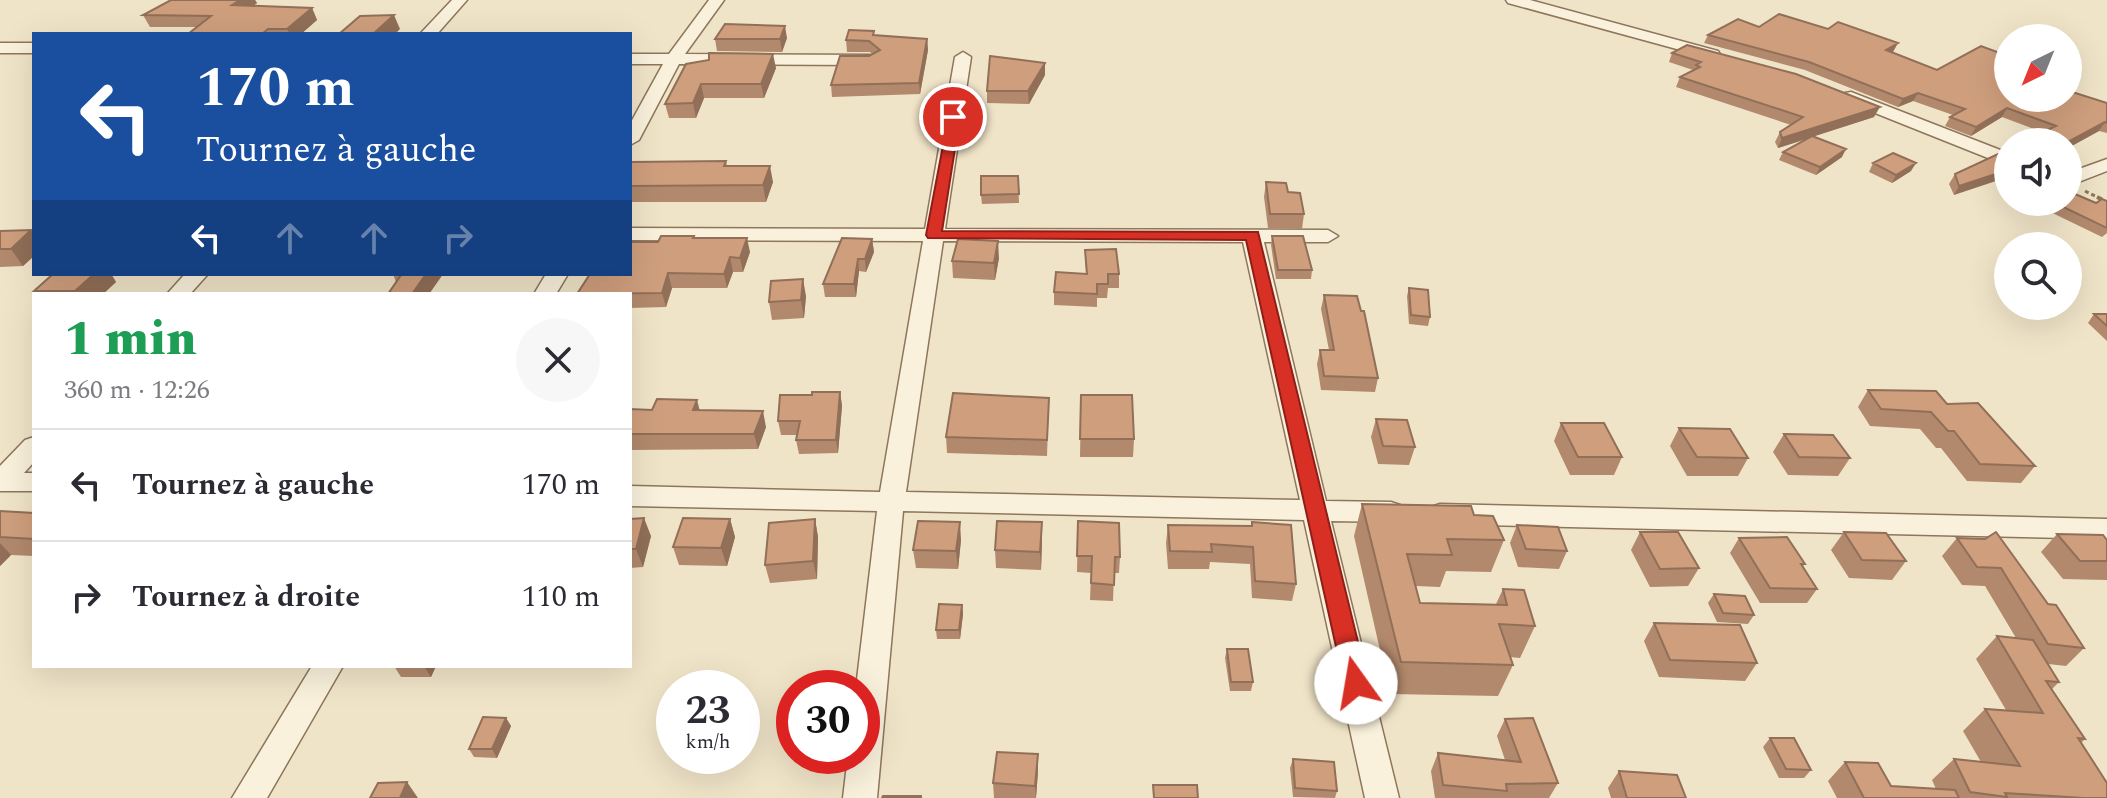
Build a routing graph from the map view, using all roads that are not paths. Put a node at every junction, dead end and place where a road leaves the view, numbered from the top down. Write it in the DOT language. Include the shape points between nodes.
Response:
graph roads {
  1 [pos="460,0"];
  2 [pos="717,0"];
  3 [pos="1513,0"];
  4 [pos="430,32"];
  5 [pos="0,48"];
  6 [pos="32,48"];
  7 [pos="963,57"];
  8 [pos="632,59"];
  9 [pos="1731,59"];
  10 [pos="673,60"];
  11 [pos="870,60"];
  12 [pos="1835,91"];
  13 [pos="632,136"];
  14 [pos="1994,154"];
  15 [pos="2107,165"];
  16 [pos="2082,175"];
  17 [pos="632,234"];
  18 [pos="933,235"];
  19 [pos="1252,236"];
  20 [pos="1328,236"];
  21 [pos="195,276"];
  22 [pos="180,292"];
  23 [pos="32,448"];
  24 [pos="0,482"];
  25 [pos="32,482"];
  26 [pos="632,496"];
  27 [pos="891,502"];
  28 [pos="1316,511"];
  29 [pos="2107,529"];
  30 [pos="327,668"];
  31 [pos="249,798"];
  32 [pos="860,798"];
  33 [pos="1382,798"];
  1 -- 4 [label="street"];
  2 -- 10 [label="street"];
  3 -- 9 [label="street"];
  5 -- 6 [label="street"];
  7 -- 18 [label="street"];
  8 -- 10 [label="street"];
  10 -- 11 [label="street"];
  10 -- 13 [label="street"];
  12 -- 14 [label="street"];
  15 -- 16 [label="street"];
  17 -- 18 [label="street"];
  18 -- 19 [label="street"];
  18 -- 27 [label="street"];
  19 -- 20 [label="street"];
  19 -- 28 [label="street"];
  21 -- 22 [label="street"];
  23 -- 24 [label="street"];
  24 -- 25 [label="street"];
  26 -- 27 [label="street"];
  27 -- 28 [label="street"];
  27 -- 32 [label="street"];
  28 -- 29 [label="street"];
  28 -- 33 [label="street"];
  30 -- 31 [label="street"];
}
